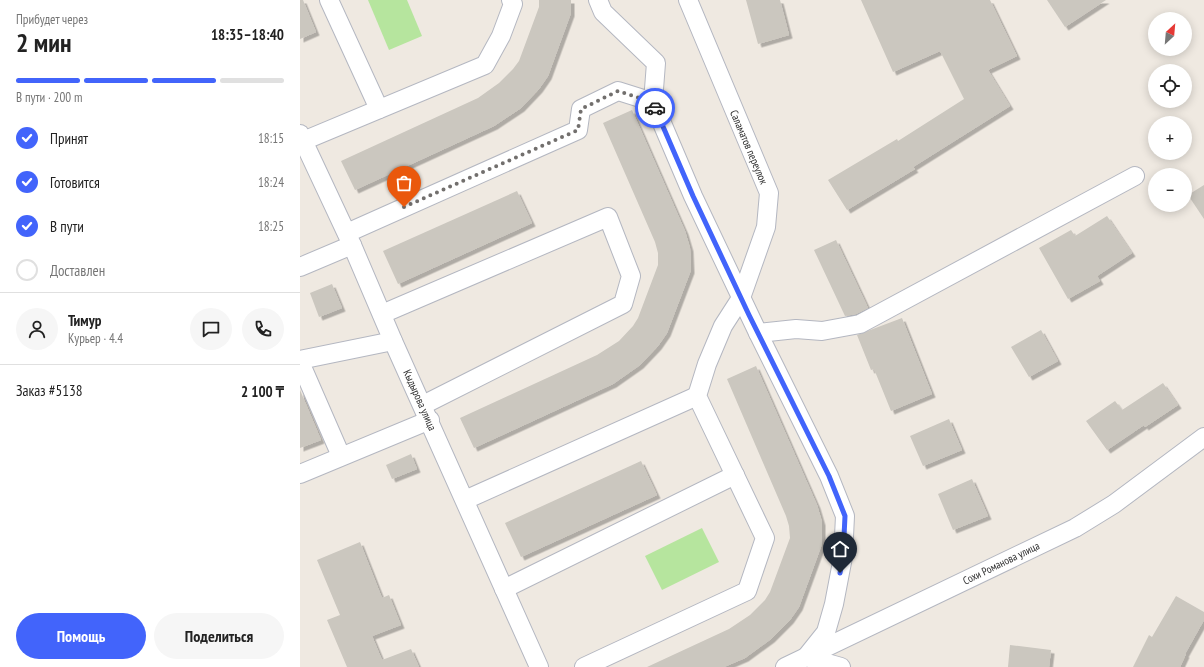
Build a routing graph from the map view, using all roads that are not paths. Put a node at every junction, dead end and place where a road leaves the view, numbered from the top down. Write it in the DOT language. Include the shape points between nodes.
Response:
graph roads {
  1 [pos="329,0"];
  2 [pos="511,0"];
  3 [pos="598,0"];
  4 [pos="688,0"];
  5 [pos="652,102"];
  6 [pos="379,109"];
  7 [pos="302,138"];
  8 [pos="1135,176"];
  9 [pos="350,239"];
  10 [pos="300,267"];
  11 [pos="742,298"];
  12 [pos="382,314"];
  13 [pos="758,333"];
  14 [pos="393,341"];
  15 [pos="300,361"];
  16 [pos="697,396"];
  17 [pos="426,412"];
  18 [pos="1204,437"];
  19 [pos="341,456"];
  20 [pos="300,474"];
  21 [pos="735,475"];
  22 [pos="465,500"];
  23 [pos="504,589"];
  24 [pos="806,657"];
  25 [pos="539,667"];
  26 [pos="584,667"];
  27 [pos="785,667"];
  28 [pos="841,667"];
  1 -- 6 [label="street"];
  2 -- 6 [label="street" via="513,4 501,36 485,65"];
  3 -- 5 [label="street" via="603,12 656,63"];
  4 -- 11 [label="street, Саламатов переулок" via="769,194 766,227"];
  5 -- 9 [label="street" via="618,91 581,109 578,130"];
  5 -- 11 [label="street"];
  6 -- 7 [label="street"];
  7 -- 9 [label="street, Кыдырова улица"];
  8 -- 13 [label="street" via="860,324 822,331 796,329"];
  9 -- 10 [label="street"];
  9 -- 12 [label="street, Кыдырова улица"];
  11 -- 13 [label="street"];
  11 -- 16 [label="street, Саламатов переулок" via="723,326"];
  12 -- 14 [label="street, Кыдырова улица"];
  12 -- 17 [label="street" via="608,217 631,276 623,304"];
  13 -- 24 [label="street" via="829,476 845,516 843,557 834,604 826,632"];
  14 -- 15 [label="street"];
  14 -- 17 [label="street, Кыдырова улица"];
  15 -- 19 [label="street"];
  16 -- 21 [label="street"];
  16 -- 22 [label="street"];
  17 -- 19 [label="street"];
  17 -- 22 [label="street, Кыдырова улица"];
  18 -- 24 [label="street, Сохи Романова улица" via="1114,504 1075,528"];
  19 -- 20 [label="street"];
  21 -- 23 [label="street"];
  21 -- 26 [label="street" via="765,538 747,591"];
  22 -- 23 [label="street, Кыдырова улица"];
  23 -- 25 [label="street, Кыдырова улица"];
  24 -- 27 [label="street, Сохи Романова улица"];
  24 -- 28 [label="street"];
}
